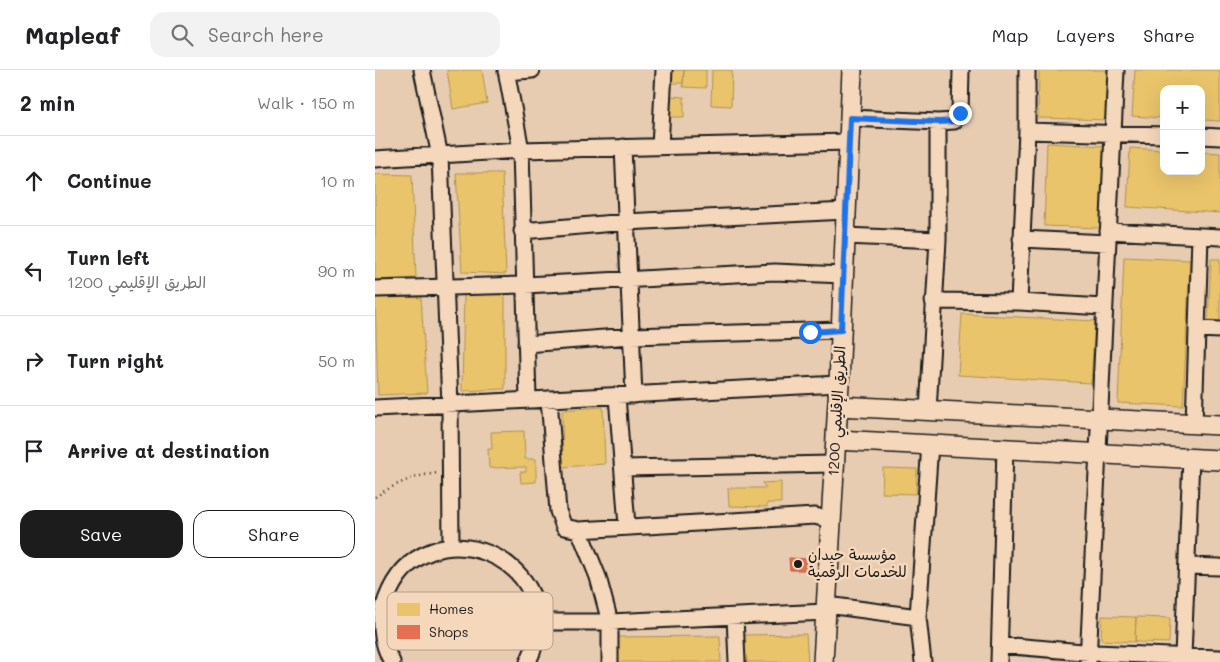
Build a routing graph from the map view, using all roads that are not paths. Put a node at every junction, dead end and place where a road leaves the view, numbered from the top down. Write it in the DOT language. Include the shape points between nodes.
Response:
graph roads {
  1 [pos="422,70"];
  2 [pos="532,70"];
  3 [pos="664,70"];
  4 [pos="852,70"];
  5 [pos="961,70"];
  6 [pos="1027,70"];
  7 [pos="1116,70"];
  8 [pos="506,71"];
  9 [pos="850,118"];
  10 [pos="939,122"];
  11 [pos="1027,131"];
  12 [pos="1113,134"];
  13 [pos="1160,135"];
  14 [pos="1205,136"];
  15 [pos="1220,137"];
  16 [pos="849,142"];
  17 [pos="623,147"];
  18 [pos="660,147"];
  19 [pos="521,150"];
  20 [pos="440,156"];
  21 [pos="375,159"];
  22 [pos="846,211"];
  23 [pos="626,222"];
  24 [pos="522,231"];
  25 [pos="845,236"];
  26 [pos="1200,236"];
  27 [pos="1108,237"];
  28 [pos="1220,238"];
  29 [pos="1021,239"];
  30 [pos="938,240"];
  31 [pos="843,275"];
  32 [pos="629,278"];
  33 [pos="525,285"];
  34 [pos="446,287"];
  35 [pos="375,290"];
  36 [pos="933,301"];
  37 [pos="1019,302"];
  38 [pos="1103,307"];
  39 [pos="1198,329"];
  40 [pos="841,330"];
  41 [pos="1220,330"];
  42 [pos="631,336"];
  43 [pos="527,344"];
  44 [pos="839,384"];
  45 [pos="634,395"];
  46 [pos="617,396"];
  47 [pos="549,399"];
  48 [pos="528,400"];
  49 [pos="450,405"];
  50 [pos="838,406"];
  51 [pos="375,408"];
  52 [pos="928,412"];
  53 [pos="1099,420"];
  54 [pos="1194,424"];
  55 [pos="1220,425"];
  56 [pos="836,440"];
  57 [pos="930,444"];
  58 [pos="1005,448"];
  59 [pos="1097,453"];
  60 [pos="1191,458"];
  61 [pos="1220,460"];
  62 [pos="833,464"];
  63 [pos="623,468"];
  64 [pos="830,520"];
  65 [pos="627,526"];
  66 [pos="579,530"];
  67 [pos="451,547"];
  68 [pos="1187,566"];
  69 [pos="1220,567"];
  70 [pos="389,592"];
  71 [pos="530,592"];
  72 [pos="387,598"];
  73 [pos="826,608"];
  74 [pos="918,616"];
  75 [pos="735,617"];
  76 [pos="553,622"];
  77 [pos="610,622"];
  78 [pos="378,628"];
  79 [pos="1000,645"];
  80 [pos="534,650"];
  81 [pos="1088,656"];
  82 [pos="1183,656"];
  83 [pos="1220,658"];
  84 [pos="392,662"];
  85 [pos="528,662"];
  86 [pos="610,662"];
  87 [pos="737,662"];
  88 [pos="823,662"];
  89 [pos="923,662"];
  90 [pos="999,662"];
  1 -- 20 [label="street"];
  2 -- 8 [label="street"];
  3 -- 18 [label="street"];
  4 -- 9 [label="street, الطريق الإقليمي 1200"];
  5 -- 10 [label="street" via="960,113 954,121"];
  6 -- 11 [label="street"];
  7 -- 12 [label="street"];
  8 -- 19 [label="street"];
  9 -- 10 [label="street"];
  9 -- 16 [label="street, الطريق الإقليمي 1200"];
  10 -- 30 [label="street"];
  11 -- 12 [label="street"];
  11 -- 29 [label="street"];
  12 -- 13 [label="street"];
  12 -- 27 [label="street"];
  14 -- 15 [label="street"];
  16 -- 18 [label="street"];
  16 -- 22 [label="street, الطريق الإقليمي 1200"];
  17 -- 18 [label="street"];
  17 -- 19 [label="street"];
  17 -- 23 [label="street"];
  19 -- 20 [label="street"];
  19 -- 24 [label="street"];
  20 -- 21 [label="street"];
  20 -- 34 [label="street"];
  22 -- 23 [label="street"];
  22 -- 25 [label="street, الطريق الإقليمي 1200"];
  23 -- 24 [label="street"];
  23 -- 32 [label="street"];
  24 -- 33 [label="street"];
  25 -- 30 [label="street"];
  25 -- 31 [label="street, الطريق الإقليمي 1200"];
  26 -- 27 [label="street"];
  26 -- 28 [label="street"];
  26 -- 39 [label="street"];
  27 -- 29 [label="street"];
  27 -- 38 [label="street"];
  29 -- 37 [label="street"];
  30 -- 36 [label="street"];
  31 -- 32 [label="street" via="775,272"];
  31 -- 40 [label="street, الطريق الإقليمي 1200"];
  32 -- 33 [label="street"];
  32 -- 42 [label="street"];
  33 -- 34 [label="street"];
  33 -- 43 [label="street"];
  34 -- 35 [label="street"];
  34 -- 49 [label="street"];
  36 -- 37 [label="street"];
  36 -- 52 [label="street"];
  37 -- 38 [label="street"];
  38 -- 53 [label="street"];
  39 -- 41 [label="street"];
  39 -- 54 [label="street"];
  40 -- 42 [label="street"];
  40 -- 44 [label="street, الطريق الإقليمي 1200"];
  42 -- 43 [label="street"];
  42 -- 45 [label="street"];
  43 -- 48 [label="street"];
  44 -- 45 [label="street"];
  44 -- 50 [label="street, الطريق الإقليمي 1200"];
  45 -- 46 [label="street"];
  46 -- 47 [label="street"];
  46 -- 63 [label="street"];
  47 -- 48 [label="street"];
  47 -- 66 [label="street" via="560,521 564,526"];
  48 -- 49 [label="street"];
  49 -- 51 [label="street"];
  49 -- 67 [label="street"];
  50 -- 52 [label="street"];
  50 -- 56 [label="street, الطريق الإقليمي 1200"];
  52 -- 53 [label="street"];
  53 -- 54 [label="street"];
  53 -- 59 [label="street"];
  54 -- 55 [label="street"];
  56 -- 57 [label="street"];
  56 -- 62 [label="street, الطريق الإقليمي 1200"];
  57 -- 58 [label="street"];
  57 -- 74 [label="street"];
  58 -- 59 [label="street"];
  58 -- 79 [label="street"];
  59 -- 60 [label="street"];
  59 -- 81 [label="street"];
  60 -- 61 [label="street"];
  60 -- 68 [label="street"];
  62 -- 63 [label="street"];
  62 -- 64 [label="street, الطريق الإقليمي 1200"];
  63 -- 65 [label="street"];
  64 -- 65 [label="street" via="815,516"];
  64 -- 73 [label="street, الطريق الإقليمي 1200"];
  65 -- 66 [label="street"];
  66 -- 77 [label="street" via="598,577"];
  67 -- 70 [label="street" via="415,560 401,573"];
  67 -- 71 [label="street" via="473,548 493,554 511,565"];
  68 -- 69 [label="street"];
  68 -- 82 [label="street"];
  72 -- 78 [label="street"];
  73 -- 74 [label="street"];
  73 -- 75 [label="street"];
  73 -- 88 [label="street, الطريق الإقليمي 1200"];
  74 -- 89 [label="street"];
  75 -- 77 [label="street"];
  75 -- 87 [label="street"];
  76 -- 77 [label="street"];
  77 -- 86 [label="street"];
  78 -- 84 [label="street"];
  79 -- 81 [label="street"];
  79 -- 90 [label="street"];
  80 -- 85 [label="street"];
  81 -- 82 [label="street"];
  82 -- 83 [label="street"];
}
